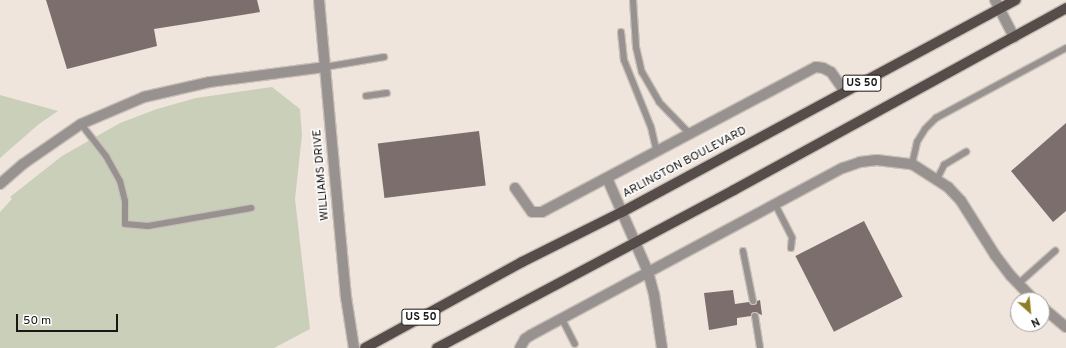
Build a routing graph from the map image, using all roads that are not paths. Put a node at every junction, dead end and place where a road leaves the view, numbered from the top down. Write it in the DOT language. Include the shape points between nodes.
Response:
graph roads {
  1 [pos="318,0"];
  2 [pos="633,0"];
  3 [pos="1016,0"];
  4 [pos="997,5"];
  5 [pos="1066,8"];
  6 [pos="621,32"];
  7 [pos="1014,37"];
  8 [pos="1066,48"];
  9 [pos="384,57"];
  10 [pos="325,67"];
  11 [pos="845,92"];
  12 [pos="387,93"];
  13 [pos="366,96"];
  14 [pos="81,124"];
  15 [pos="690,134"];
  16 [pos="657,152"];
  17 [pos="966,152"];
  18 [pos="912,164"];
  19 [pos="607,178"];
  20 [pos="937,179"];
  21 [pos="0,184"];
  22 [pos="515,188"];
  23 [pos="775,204"];
  24 [pos="250,208"];
  25 [pos="622,212"];
  26 [pos="635,242"];
  27 [pos="791,248"];
  28 [pos="743,251"];
  29 [pos="1055,251"];
  30 [pos="648,272"];
  31 [pos="1018,284"];
  32 [pos="1026,292"];
  33 [pos="753,301"];
  34 [pos="1050,314"];
  35 [pos="755,316"];
  36 [pos="562,319"];
  37 [pos="1066,327"];
  38 [pos="575,344"];
  39 [pos="354,348"];
  40 [pos="365,348"];
  41 [pos="437,348"];
  42 [pos="520,348"];
  43 [pos="662,348"];
  44 [pos="760,348"];
  1 -- 10 [label="street, WILLIAMS DRIVE"];
  2 -- 15 [label="lane" via="636,47 642,72 659,102"];
  3 -- 4 [label="main road, ARLINGTON BOULEVARD / US 50"];
  4 -- 7 [label="street"];
  4 -- 11 [label="main road, ARLINGTON BOULEVARD / US 50"];
  5 -- 7 [label="main road, US 50"];
  6 -- 16 [label="lane" via="624,60 651,127"];
  7 -- 26 [label="main road, US 50"];
  8 -- 18 [label="lane" via="936,118 925,129 918,142"];
  9 -- 10 [label="lane"];
  10 -- 14 [label="street" via="210,82 144,97"];
  10 -- 39 [label="street, WILLIAMS DRIVE" via="346,297"];
  11 -- 15 [label="street" via="831,72 816,67"];
  11 -- 25 [label="main road, ARLINGTON BOULEVARD / US 50"];
  12 -- 13 [label="lane"];
  14 -- 21 [label="street" via="23,164"];
  14 -- 24 [label="lane" via="106,156 120,180 125,201 125,224 148,226"];
  15 -- 16 [label="street"];
  16 -- 19 [label="street"];
  17 -- 20 [label="lane" via="944,165"];
  18 -- 20 [label="street"];
  18 -- 23 [label="street" via="877,160 860,162 843,168"];
  19 -- 22 [label="street" via="550,209 536,213 527,208"];
  19 -- 25 [label="street"];
  20 -- 31 [label="street" via="961,201 985,241"];
  23 -- 27 [label="lane" via="792,238"];
  23 -- 30 [label="street"];
  25 -- 26 [label="street"];
  25 -- 40 [label="main road, ARLINGTON BOULEVARD / US 50" via="522,262"];
  26 -- 30 [label="street"];
  26 -- 41 [label="main road, US 50"];
  28 -- 33 [label="lane"];
  29 -- 31 [label="lane"];
  30 -- 36 [label="street"];
  30 -- 43 [label="street" via="655,298"];
  31 -- 32 [label="street"];
  34 -- 37 [label="street"];
  35 -- 44 [label="lane"];
  36 -- 38 [label="lane"];
  36 -- 42 [label="street" via="525,339"];
}
